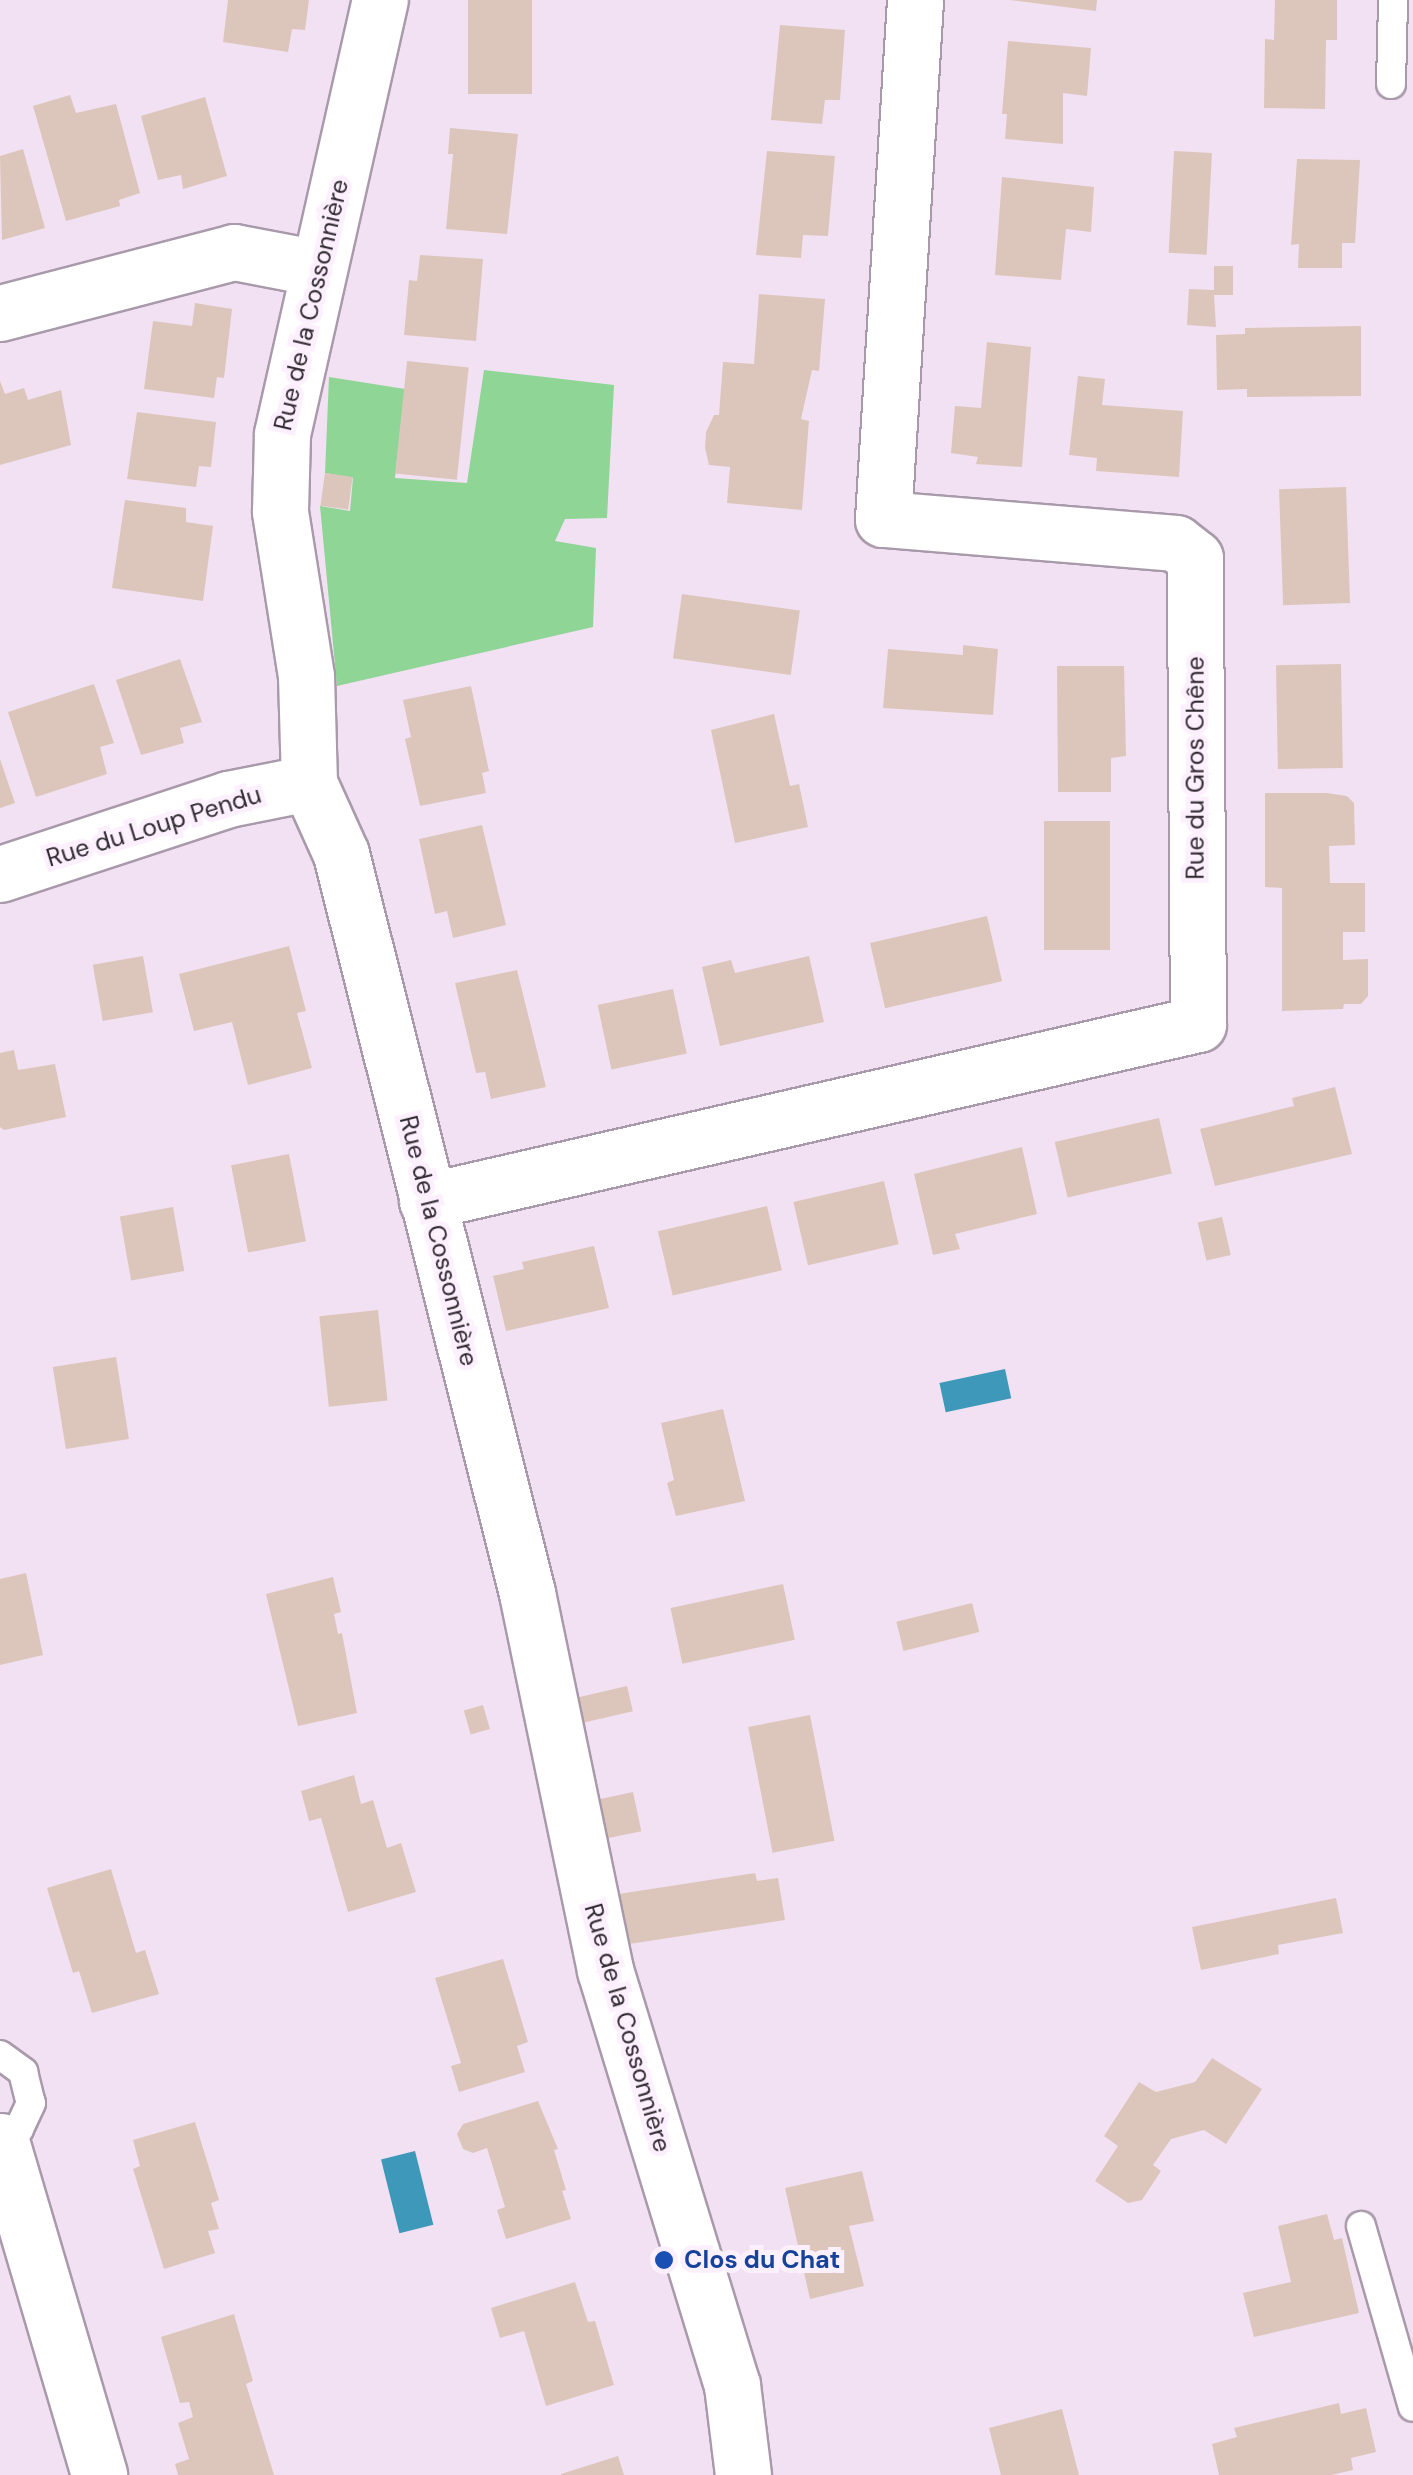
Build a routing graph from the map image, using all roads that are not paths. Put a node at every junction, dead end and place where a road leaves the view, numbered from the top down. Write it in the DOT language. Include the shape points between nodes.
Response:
graph roads {
  1 [pos="380,0"];
  2 [pos="914,0"];
  3 [pos="1393,0"];
  4 [pos="1390,84"];
  5 [pos="318,268"];
  6 [pos="0,313"];
  7 [pos="309,783"];
  8 [pos="0,874"];
  9 [pos="427,1201"];
  10 [pos="0,2055"];
  11 [pos="0,2141"];
  12 [pos="1361,2226"];
  13 [pos="1413,2407"];
  14 [pos="99,2475"];
  15 [pos="743,2475"];
  1 -- 5 [label="street, Rue de la Cossonnière"];
  2 -- 9 [label="street, Rue du Gros Chêne" via="883,519 1176,543 1195,558 1198,1024"];
  3 -- 4 [label="lane"];
  5 -- 6 [label="street" via="234,252"];
  5 -- 7 [label="street, Rue de la Cossonnière" via="282,434 280,492 306,676"];
  7 -- 8 [label="street, Rue du Loup Pendu" via="228,799"];
  7 -- 9 [label="street, Rue de la Cossonnière" via="340,854"];
  9 -- 15 [label="street, Rue de la Cossonnière" via="528,1593 606,1970 732,2385"];
  10 -- 11 [label="lane" via="24,2072 30,2103 19,2129"];
  11 -- 14 [label="street"];
  12 -- 13 [label="lane"];
}
